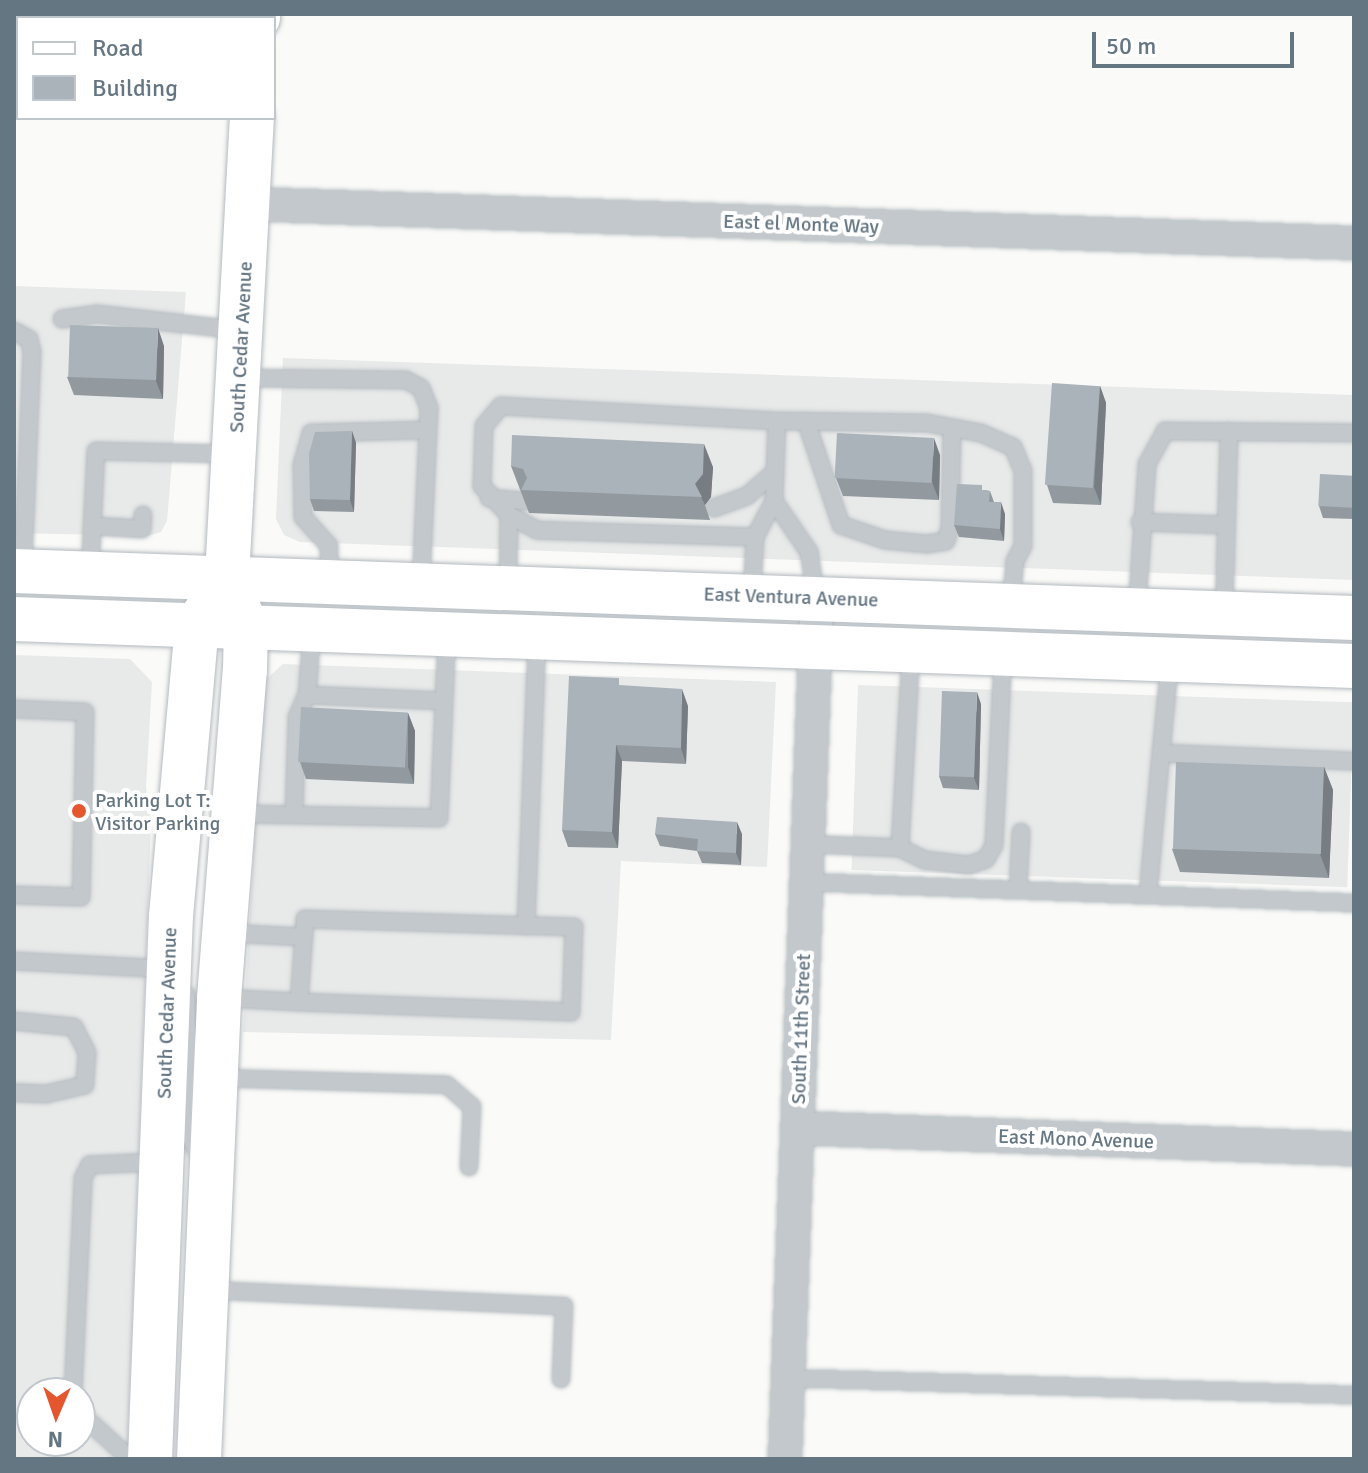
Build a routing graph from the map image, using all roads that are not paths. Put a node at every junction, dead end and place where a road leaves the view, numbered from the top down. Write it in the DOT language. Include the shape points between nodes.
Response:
graph roads {
  1 [pos="252,120"];
  2 [pos="248,204"];
  3 [pos="1354,243"];
  4 [pos="62,319"];
  5 [pos="242,330"];
  6 [pos="14,331"];
  7 [pos="241,378"];
  8 [pos="777,421"];
  9 [pos="806,421"];
  10 [pos="952,428"];
  11 [pos="428,430"];
  12 [pos="1229,431"];
  13 [pos="1354,433"];
  14 [pos="146,452"];
  15 [pos="236,455"];
  16 [pos="145,471"];
  17 [pos="775,472"];
  18 [pos="489,498"];
  19 [pos="525,501"];
  20 [pos="774,501"];
  21 [pos="714,508"];
  22 [pos="143,515"];
  23 [pos="509,515"];
  24 [pos="1140,522"];
  25 [pos="1225,525"];
  26 [pos="93,526"];
  27 [pos="755,537"];
  28 [pos="18,571"];
  29 [pos="90,574"];
  30 [pos="227,577"];
  31 [pos="330,580"];
  32 [pos="421,583"];
  33 [pos="508,586"];
  34 [pos="752,595"];
  35 [pos="817,598"];
  36 [pos="1011,605"];
  37 [pos="1137,610"];
  38 [pos="1224,613"];
  39 [pos="1354,618"];
  40 [pos="14,619"];
  41 [pos="197,625"];
  42 [pos="246,627"];
  43 [pos="312,631"];
  44 [pos="447,635"];
  45 [pos="537,639"];
  46 [pos="815,646"];
  47 [pos="911,650"];
  48 [pos="1003,653"];
  49 [pos="1170,659"];
  50 [pos="1354,666"];
  51 [pos="307,695"];
  52 [pos="444,701"];
  53 [pos="14,709"];
  54 [pos="1161,753"];
  55 [pos="1354,761"];
  56 [pos="234,814"];
  57 [pos="294,815"];
  58 [pos="1021,832"];
  59 [pos="808,844"];
  60 [pos="900,848"];
  61 [pos="806,882"];
  62 [pos="1018,890"];
  63 [pos="14,895"];
  64 [pos="1148,895"];
  65 [pos="1354,903"];
  66 [pos="526,926"];
  67 [pos="225,933"];
  68 [pos="304,937"];
  69 [pos="14,961"];
  70 [pos="169,969"];
  71 [pos="219,998"];
  72 [pos="299,1002"];
  73 [pos="14,1021"];
  74 [pos="215,1078"];
  75 [pos="14,1093"];
  76 [pos="798,1128"];
  77 [pos="1354,1149"];
  78 [pos="161,1162"];
  79 [pos="469,1167"];
  80 [pos="210,1187"];
  81 [pos="206,1290"];
  82 [pos="74,1377"];
  83 [pos="787,1378"];
  84 [pos="561,1379"];
  85 [pos="1354,1395"];
  86 [pos="96,1428"];
  87 [pos="130,1459"];
  88 [pos="150,1459"];
  89 [pos="199,1459"];
  90 [pos="785,1459"];
  1 -- 2 [label="main road, South Cedar Avenue"];
  2 -- 3 [label="street, East el Monte Way"];
  2 -- 5 [label="main road, South Cedar Avenue"];
  4 -- 5 [label="lane" via="97,314"];
  5 -- 7 [label="main road, South Cedar Avenue"];
  6 -- 28 [label="lane" via="29,339 32,352"];
  7 -- 11 [label="lane" via="406,380 421,388 429,408"];
  7 -- 15 [label="main road, South Cedar Avenue"];
  8 -- 9 [label="lane"];
  8 -- 17 [label="lane"];
  8 -- 18 [label="lane" via="501,406 484,426 482,486"];
  9 -- 10 [label="lane"];
  9 -- 10 [label="lane" via="841,525 885,540 927,544 946,541 950,527"];
  10 -- 36 [label="lane" via="1013,447 1023,470 1023,546 1015,561"];
  11 -- 31 [label="lane" via="311,433 302,465 303,517 329,546"];
  11 -- 32 [label="lane"];
  12 -- 13 [label="lane"];
  12 -- 24 [label="lane" via="1165,431 1147,464"];
  12 -- 25 [label="lane"];
  14 -- 15 [label="lane"];
  14 -- 16 [label="lane"];
  14 -- 26 [label="lane" via="96,451"];
  15 -- 30 [label="main road, South Cedar Avenue"];
  17 -- 20 [label="lane"];
  17 -- 21 [label="lane" via="747,496"];
  18 -- 19 [label="lane"];
  18 -- 23 [label="lane"];
  20 -- 27 [label="lane"];
  20 -- 35 [label="lane" via="809,552"];
  22 -- 26 [label="lane" via="142,529"];
  23 -- 27 [label="lane" via="537,530"];
  23 -- 33 [label="lane"];
  24 -- 25 [label="lane"];
  24 -- 37 [label="lane"];
  25 -- 38 [label="lane"];
  26 -- 29 [label="lane"];
  27 -- 34 [label="lane"];
  28 -- 29 [label="main road, East Ventura Avenue"];
  29 -- 30 [label="main road, East Ventura Avenue"];
  30 -- 31 [label="main road, East Ventura Avenue"];
  30 -- 41 [label="main road, South Cedar Avenue"];
  30 -- 42 [label="main road, South Cedar Avenue"];
  31 -- 32 [label="main road, East Ventura Avenue"];
  32 -- 33 [label="main road, East Ventura Avenue"];
  33 -- 34 [label="main road, East Ventura Avenue"];
  34 -- 35 [label="main road, East Ventura Avenue"];
  35 -- 36 [label="main road, East Ventura Avenue"];
  35 -- 46 [label="street, South 11th Street"];
  36 -- 37 [label="main road, East Ventura Avenue"];
  37 -- 38 [label="main road, East Ventura Avenue"];
  38 -- 39 [label="main road, East Ventura Avenue"];
  40 -- 41 [label="main road"];
  41 -- 42 [label="main road"];
  41 -- 70 [label="main road, South Cedar Avenue"];
  42 -- 43 [label="main road"];
  42 -- 56 [label="main road, South Cedar Avenue"];
  43 -- 44 [label="main road"];
  43 -- 51 [label="lane"];
  44 -- 45 [label="main road"];
  44 -- 52 [label="lane"];
  45 -- 46 [label="main road"];
  45 -- 66 [label="lane"];
  46 -- 47 [label="main road"];
  46 -- 59 [label="street, South 11th Street"];
  47 -- 48 [label="main road"];
  47 -- 60 [label="lane"];
  48 -- 49 [label="main road"];
  48 -- 60 [label="lane" via="994,845 986,859 969,865 925,860"];
  49 -- 50 [label="main road"];
  49 -- 54 [label="lane"];
  51 -- 52 [label="lane"];
  51 -- 57 [label="lane" via="297,717"];
  52 -- 57 [label="lane" via="439,818"];
  53 -- 63 [label="lane" via="85,712 81,897"];
  54 -- 55 [label="lane"];
  54 -- 64 [label="lane"];
  56 -- 57 [label="lane"];
  56 -- 67 [label="main road, South Cedar Avenue"];
  58 -- 62 [label="lane"];
  59 -- 60 [label="lane"];
  59 -- 61 [label="street, South 11th Street"];
  61 -- 62 [label="lane"];
  61 -- 76 [label="street, South 11th Street"];
  62 -- 64 [label="lane"];
  64 -- 65 [label="lane"];
  66 -- 68 [label="lane" via="305,919"];
  66 -- 72 [label="lane" via="574,927 571,1012"];
  67 -- 68 [label="lane"];
  67 -- 71 [label="main road, South Cedar Avenue"];
  68 -- 72 [label="lane"];
  69 -- 70 [label="lane"];
  70 -- 78 [label="main road, South Cedar Avenue"];
  70 -- 80 [label="lane" via="184,986 189,1010 190,1135"];
  71 -- 72 [label="lane"];
  71 -- 74 [label="main road, South Cedar Avenue"];
  73 -- 75 [label="lane" via="74,1027 87,1053 85,1085 47,1094"];
  74 -- 79 [label="lane" via="447,1085 472,1107"];
  74 -- 80 [label="main road, South Cedar Avenue"];
  76 -- 77 [label="street, East Mono Avenue"];
  76 -- 83 [label="street, South 11th Street"];
  78 -- 82 [label="lane" via="90,1165 83,1178"];
  78 -- 88 [label="main road, South Cedar Avenue"];
  80 -- 81 [label="main road, South Cedar Avenue"];
  81 -- 84 [label="lane" via="564,1306"];
  81 -- 89 [label="main road, South Cedar Avenue"];
  83 -- 85 [label="lane"];
  83 -- 90 [label="street, South 11th Street"];
  86 -- 87 [label="lane"];
}
